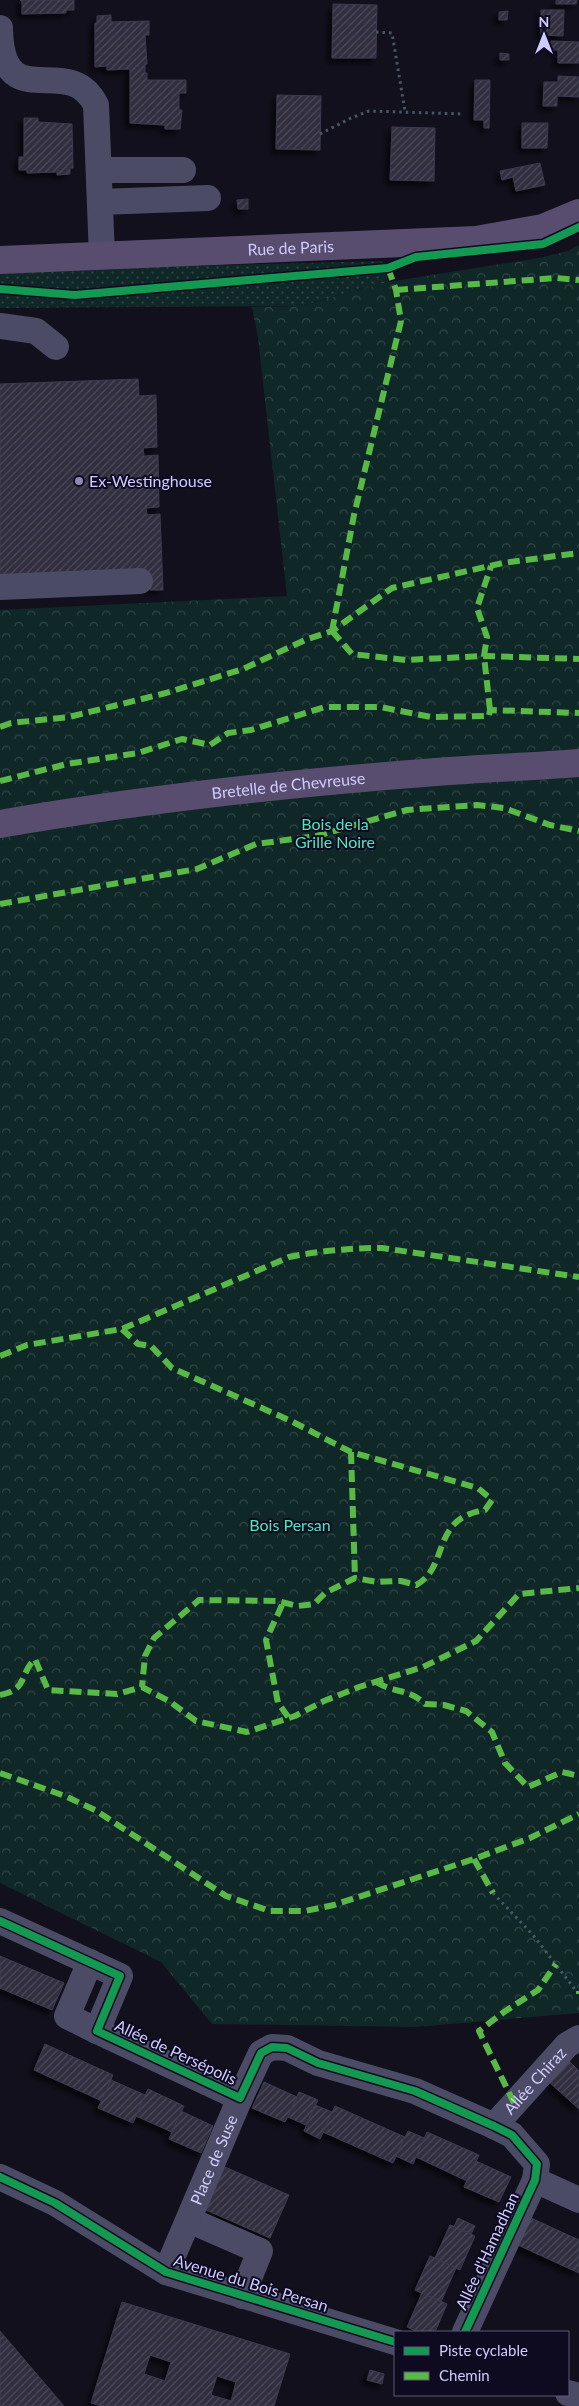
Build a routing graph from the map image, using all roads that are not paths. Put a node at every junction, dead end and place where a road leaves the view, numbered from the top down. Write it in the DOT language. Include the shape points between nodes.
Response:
graph roads {
  1 [pos="0,28"];
  2 [pos="99,170"];
  3 [pos="183,170"];
  4 [pos="208,198"];
  5 [pos="100,202"];
  6 [pos="579,213"];
  7 [pos="102,256"];
  8 [pos="0,260"];
  9 [pos="0,326"];
  10 [pos="56,347"];
  11 [pos="140,581"];
  12 [pos="0,587"];
  13 [pos="579,763"];
  14 [pos="0,824"];
  15 [pos="0,1921"];
  16 [pos="579,2038"];
  17 [pos="240,2098"];
  18 [pos="494,2126"];
  19 [pos="0,2177"];
  20 [pos="535,2180"];
  21 [pos="579,2200"];
  22 [pos="189,2220"];
  23 [pos="166,2272"];
  24 [pos="242,2296"];
  25 [pos="465,2331"];
  26 [pos="394,2342"];
  1 -- 2 [label="street" via="0,50 12,72 35,81 64,80 90,93 96,105"];
  2 -- 3 [label="street"];
  2 -- 5 [label="street"];
  4 -- 5 [label="street"];
  5 -- 7 [label="street"];
  6 -- 7 [label="main road, Rue de Paris" via="543,228 476,240"];
  7 -- 8 [label="main road, Rue de Paris"];
  9 -- 10 [label="street" via="36,332"];
  11 -- 12 [label="street"];
  13 -- 14 [label="main road, Bretelle de Chevreuse" via="435,772 102,806"];
  15 -- 17 [label="street, Allée de Persépolis" via="120,1976 97,2031"];
  16 -- 18 [label="street, Allée Chiraz" via="567,2045"];
  17 -- 18 [label="street, Allée de Persépolis" via="261,2054 272,2047 287,2048 318,2063 415,2091"];
  17 -- 22 [label="street, Place de Suse"];
  18 -- 20 [label="street, Allée de Persépolis" via="512,2135 538,2164"];
  19 -- 23 [label="street, Avenue du Bois Persan" via="55,2203"];
  20 -- 21 [label="street"];
  20 -- 25 [label="street, Allée d'Hamadhan"];
  22 -- 23 [label="street, Place de Suse"];
  22 -- 24 [label="street, Place de Suse" via="260,2251"];
  23 -- 24 [label="street, Avenue du Bois Persan"];
  24 -- 26 [label="street, Avenue du Bois Persan"];
}
